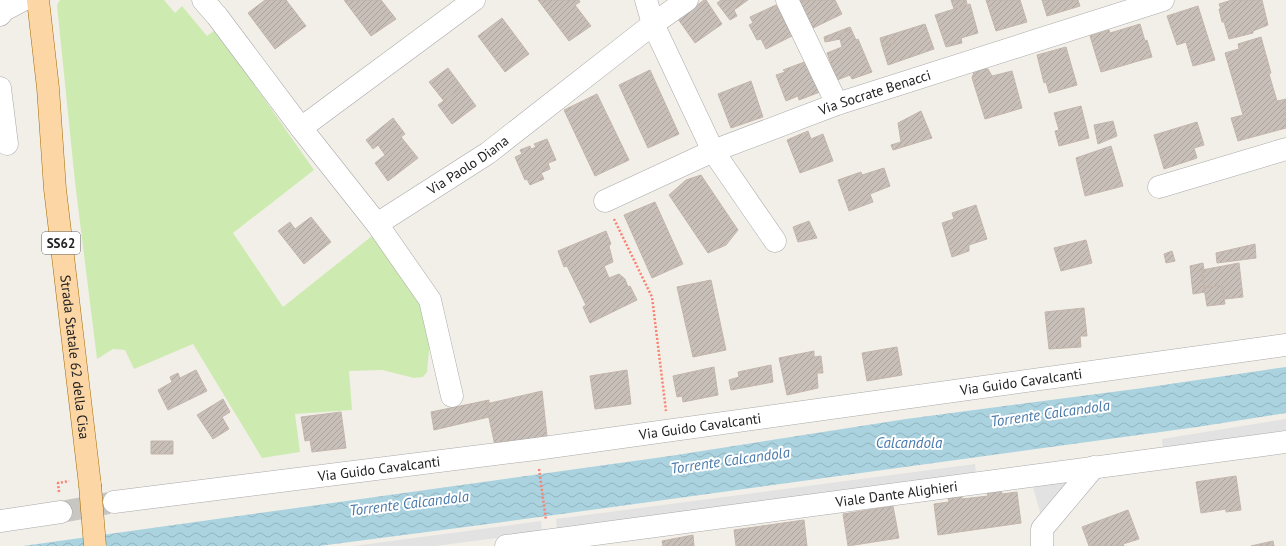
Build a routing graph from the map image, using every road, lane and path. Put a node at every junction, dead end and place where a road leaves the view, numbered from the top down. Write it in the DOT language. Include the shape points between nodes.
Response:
graph roads {
  1 [pos="24,0"];
  2 [pos="38,0"];
  3 [pos="203,0"];
  4 [pos="474,0"];
  5 [pos="646,0"];
  6 [pos="687,0"];
  7 [pos="787,0"];
  8 [pos="1155,1"];
  9 [pos="0,15"];
  10 [pos="653,24"];
  11 [pos="0,88"];
  12 [pos="837,104"];
  13 [pos="301,128"];
  14 [pos="7,144"];
  15 [pos="1286,149"];
  16 [pos="713,151"];
  17 [pos="1159,187"];
  18 [pos="605,201"];
  19 [pos="377,224"];
  20 [pos="775,241"];
  21 [pos="1286,345"];
  22 [pos="452,396"];
  23 [pos="669,431"];
  24 [pos="1286,442"];
  25 [pos="536,449"];
  26 [pos="1094,467"];
  27 [pos="90,482"];
  28 [pos="114,502"];
  29 [pos="61,512"];
  30 [pos="0,521"];
  31 [pos="549,540"];
  32 [pos="95,546"];
  33 [pos="506,546"];
  34 [pos="1042,546"];
  1 -- 9 [label="street" via="4,10"];
  2 -- 27 [label="main road, Strada Statale 62 della Cisa / SS62" via="48,88 55,189"];
  3 -- 13 [label="street"];
  4 -- 13 [label="street"];
  5 -- 10 [label="street"];
  6 -- 10 [label="street, Via Paolo Diana"];
  7 -- 12 [label="street"];
  8 -- 12 [label="street, Via Socrate Benacci"];
  10 -- 16 [label="street"];
  10 -- 19 [label="street, Via Paolo Diana" via="488,153"];
  11 -- 14 [label="street"];
  12 -- 16 [label="street, Via Socrate Benacci"];
  13 -- 19 [label="street"];
  15 -- 17 [label="street"];
  16 -- 18 [label="street, Via Socrate Benacci"];
  16 -- 20 [label="street"];
  18 -- 23 [label="path" via="652,297"];
  19 -- 22 [label="street" via="430,300"];
  21 -- 23 [label="street, Via Guido Cavalcanti"];
  23 -- 25 [label="street, Via Guido Cavalcanti"];
  24 -- 26 [label="street, Viale Dante Alighieri"];
  25 -- 28 [label="street, Via Guido Cavalcanti"];
  25 -- 31 [label="path"];
  26 -- 31 [label="street, Viale Dante Alighieri"];
  26 -- 34 [label="street" via="1042,529"];
  27 -- 29 [label="path" via="58,483"];
  27 -- 32 [label="main road, Strada Statale 62 della Cisa / SS62, bridge"];
  29 -- 30 [label="street"];
  31 -- 33 [label="street, Viale Dante Alighieri"];
}
